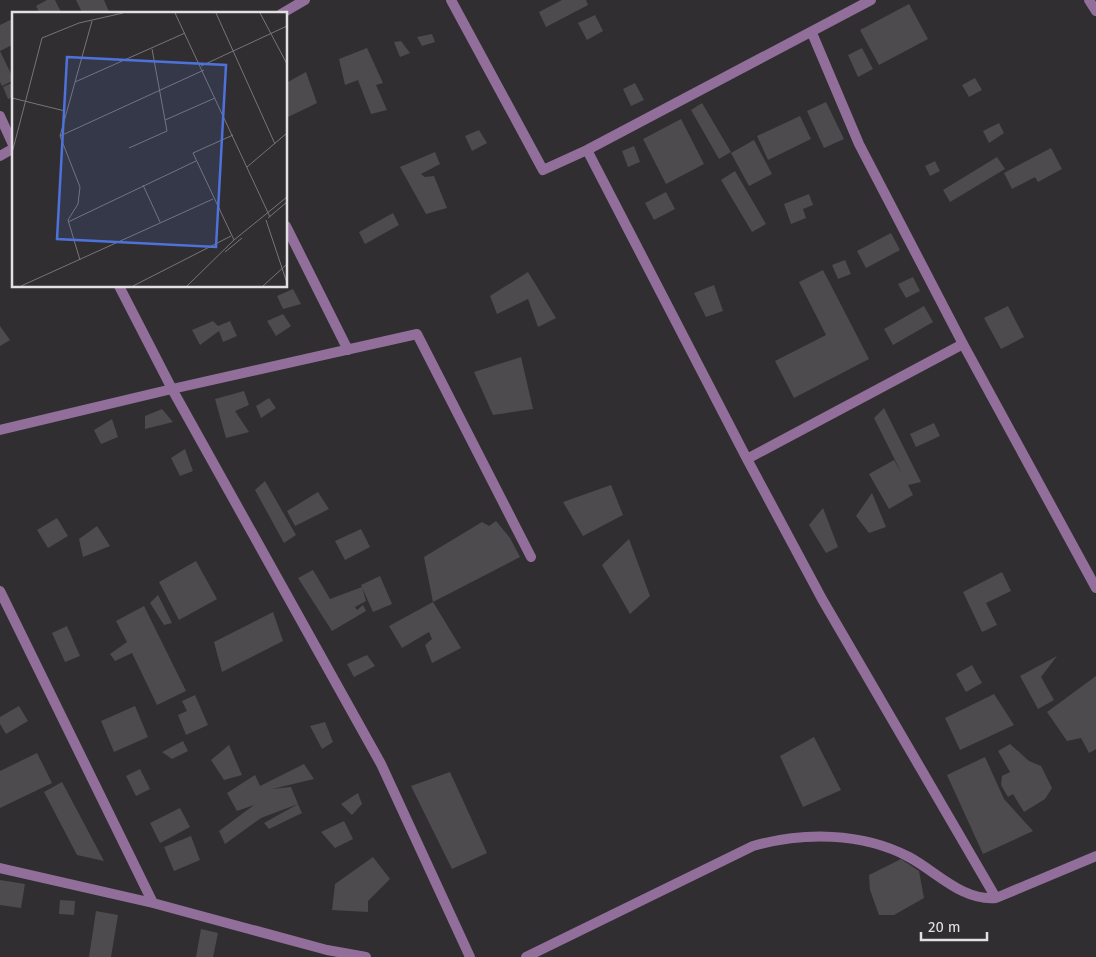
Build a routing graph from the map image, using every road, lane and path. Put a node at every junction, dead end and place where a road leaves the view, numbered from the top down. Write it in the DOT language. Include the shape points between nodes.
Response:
graph roads {
  1 [pos="305,0"];
  2 [pos="450,0"];
  3 [pos="871,0"];
  4 [pos="1089,0"];
  5 [pos="1096,11"];
  6 [pos="284,12"];
  7 [pos="812,33"];
  8 [pos="0,116"];
  9 [pos="12,143"];
  10 [pos="12,148"];
  11 [pos="587,150"];
  12 [pos="0,156"];
  13 [pos="288,230"];
  14 [pos="120,288"];
  15 [pos="963,344"];
  16 [pos="348,350"];
  17 [pos="172,389"];
  18 [pos="0,430"];
  19 [pos="747,459"];
  20 [pos="531,557"];
  21 [pos="1096,588"];
  22 [pos="0,592"];
  23 [pos="1096,856"];
  24 [pos="0,868"];
  25 [pos="996,898"];
  26 [pos="153,903"];
  27 [pos="327,953"];
  28 [pos="366,957"];
  29 [pos="470,957"];
  30 [pos="526,957"];
  1 -- 6 [label="street"];
  2 -- 11 [label="street" via="542,170"];
  3 -- 7 [label="street"];
  4 -- 5 [label="street"];
  7 -- 11 [label="street"];
  7 -- 15 [label="street" via="859,144"];
  8 -- 9 [label="street"];
  10 -- 12 [label="street"];
  11 -- 19 [label="street"];
  13 -- 16 [label="street"];
  14 -- 17 [label="street"];
  15 -- 19 [label="street"];
  15 -- 21 [label="street"];
  16 -- 17 [label="street"];
  16 -- 20 [label="street" via="417,334"];
  17 -- 18 [label="street"];
  17 -- 29 [label="street" via="381,764"];
  19 -- 25 [label="street" via="822,599"];
  22 -- 26 [label="street"];
  23 -- 25 [label="street"];
  24 -- 26 [label="street"];
  25 -- 30 [label="street" via="972,897 909,857 881,844 852,838 778,839 753,846"];
  26 -- 27 [label="street"];
  27 -- 28 [label="street"];
}
